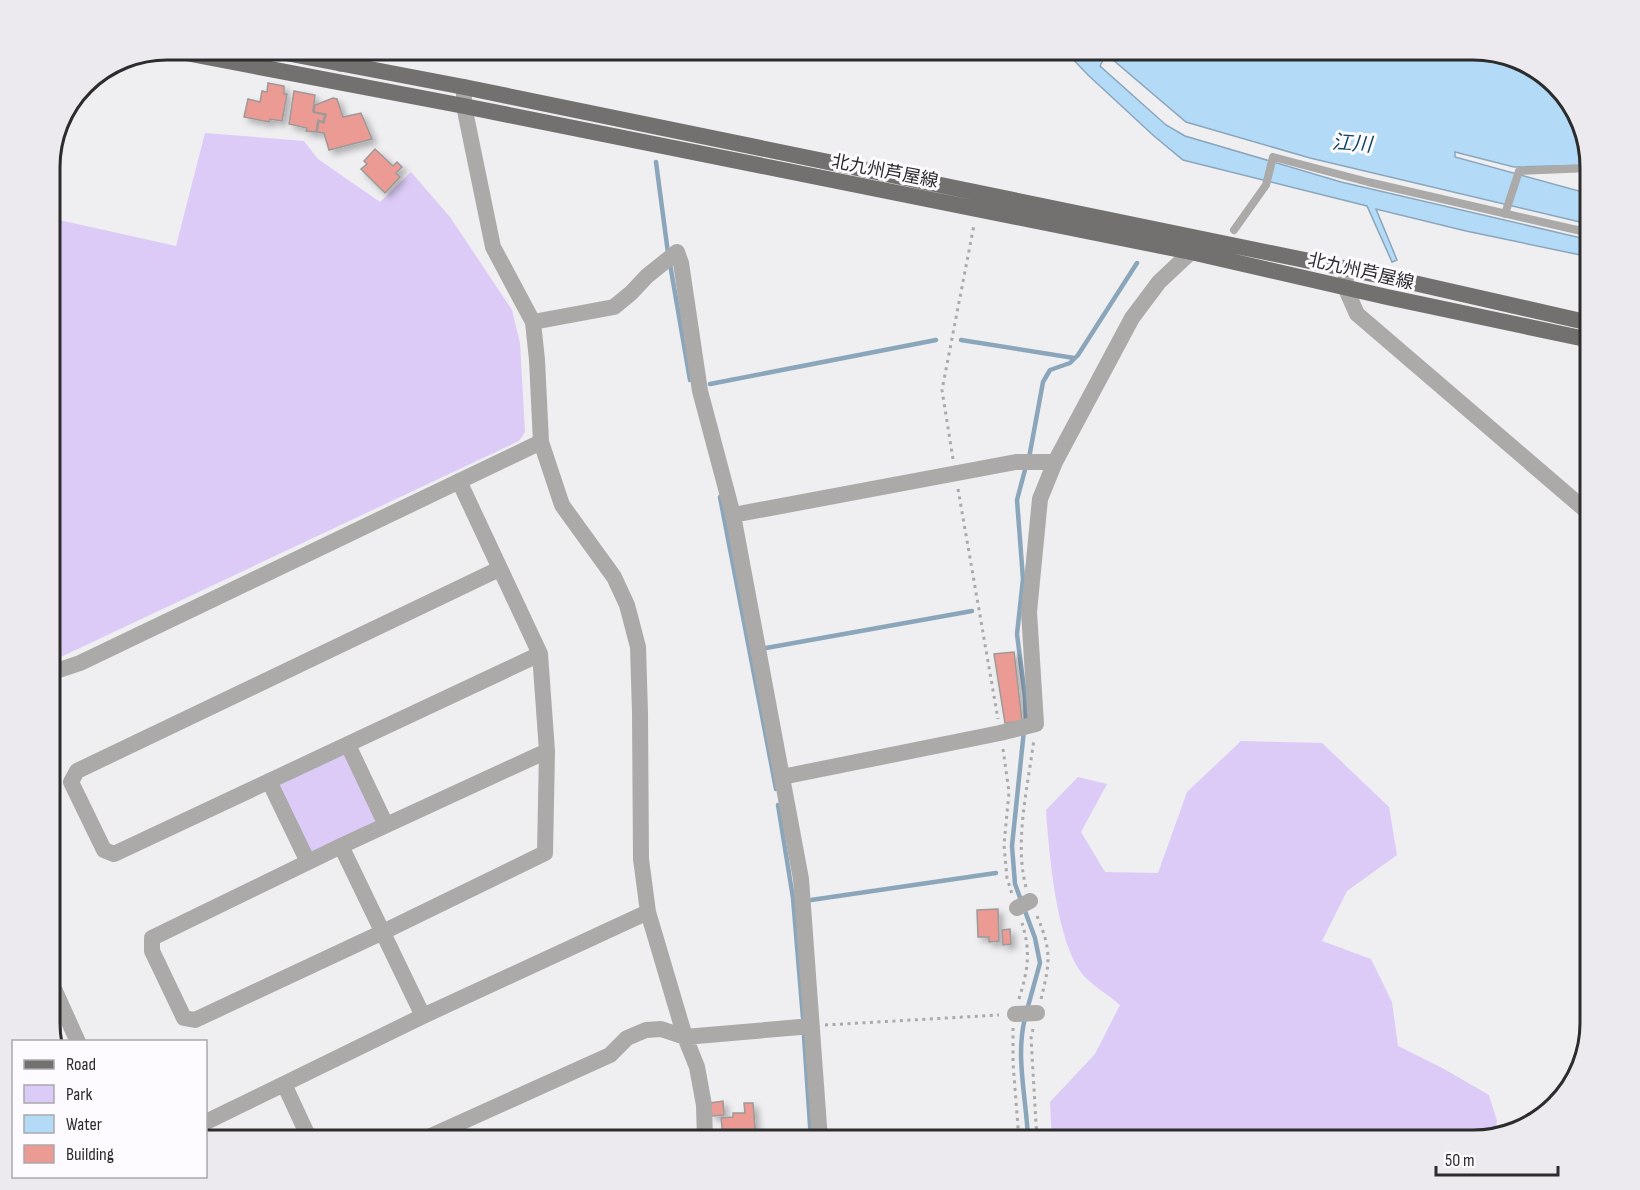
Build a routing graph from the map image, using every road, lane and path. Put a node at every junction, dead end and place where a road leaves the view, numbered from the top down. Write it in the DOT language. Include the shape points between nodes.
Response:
graph roads {
  1 [pos="222,60"];
  2 [pos="355,60"];
  3 [pos="464,87"];
  4 [pos="464,106"];
  5 [pos="1580,168"];
  6 [pos="1505,213"];
  7 [pos="974,225"];
  8 [pos="1234,230"];
  9 [pos="1580,232"];
  10 [pos="1191,252"];
  11 [pos="1347,269"];
  12 [pos="1345,287"];
  13 [pos="1580,321"];
  14 [pos="533,322"];
  15 [pos="1580,338"];
  16 [pos="541,442"];
  17 [pos="1055,462"];
  18 [pos="956,474"];
  19 [pos="459,481"];
  20 [pos="1580,505"];
  21 [pos="733,515"];
  22 [pos="499,569"];
  23 [pos="540,654"];
  24 [pos="60,670"];
  25 [pos="1036,724"];
  26 [pos="1000,733"];
  27 [pos="348,745"];
  28 [pos="547,751"];
  29 [pos="782,777"];
  30 [pos="269,782"];
  31 [pos="386,825"];
  32 [pos="341,846"];
  33 [pos="308,862"];
  34 [pos="1024,905"];
  35 [pos="648,912"];
  36 [pos="383,932"];
  37 [pos="60,1002"];
  38 [pos="1037,1013"];
  39 [pos="1015,1014"];
  40 [pos="423,1016"];
  41 [pos="812,1026"];
  42 [pos="685,1037"];
  43 [pos="78,1040"];
  44 [pos="284,1084"];
  45 [pos="207,1122"];
  46 [pos="305,1130"];
  47 [pos="444,1130"];
  48 [pos="705,1130"];
  49 [pos="819,1130"];
  50 [pos="1017,1130"];
  51 [pos="1036,1130"];
  1 -- 4 [label="main road, 北九州芦屋線"];
  2 -- 3 [label="main road, 北九州芦屋線"];
  3 -- 4 [label="street"];
  3 -- 11 [label="main road, 北九州芦屋線"];
  4 -- 10 [label="main road, 北九州芦屋線"];
  4 -- 14 [label="street" via="494,247"];
  5 -- 6 [label="lane" via="1518,171"];
  6 -- 8 [label="lane" via="1273,156 1266,185"];
  6 -- 9 [label="lane"];
  7 -- 18 [label="path" via="942,390"];
  10 -- 12 [label="main road, 北九州芦屋線"];
  10 -- 17 [label="street" via="1159,282 1132,318"];
  11 -- 12 [label="street"];
  11 -- 13 [label="main road, 北九州芦屋線"];
  12 -- 15 [label="main road, 北九州芦屋線"];
  12 -- 20 [label="street" via="1357,314"];
  14 -- 16 [label="street"];
  14 -- 21 [label="street" via="614,307 677,252 700,391"];
  16 -- 19 [label="street"];
  16 -- 35 [label="street" via="562,504 614,577 627,604 638,647 641,859"];
  17 -- 18 [label="street" via="1016,462"];
  17 -- 25 [label="street" via="1040,499 1029,612"];
  18 -- 21 [label="street"];
  18 -- 26 [label="path"];
  19 -- 22 [label="street"];
  19 -- 24 [label="street"];
  21 -- 29 [label="street"];
  22 -- 23 [label="street"];
  22 -- 30 [label="street" via="77,771 71,782 104,850 114,854"];
  23 -- 27 [label="street"];
  23 -- 28 [label="street"];
  25 -- 26 [label="street"];
  25 -- 34 [label="path" via="1021,842"];
  26 -- 29 [label="street"];
  26 -- 34 [label="path" via="1009,792 1004,844 1007,878"];
  27 -- 30 [label="street"];
  27 -- 31 [label="street"];
  28 -- 31 [label="street"];
  28 -- 36 [label="street" via="545,853"];
  29 -- 41 [label="street" via="801,879"];
  30 -- 33 [label="street"];
  31 -- 32 [label="street"];
  32 -- 33 [label="street"];
  32 -- 36 [label="street"];
  33 -- 36 [label="street" via="152,938 152,951 184,1018 195,1020"];
  34 -- 38 [label="path" via="1047,940 1049,968"];
  34 -- 39 [label="path" via="1028,970"];
  35 -- 40 [label="street"];
  35 -- 42 [label="street"];
  36 -- 40 [label="street"];
  37 -- 43 [label="street"];
  38 -- 39 [label="street"];
  38 -- 51 [label="path" via="1031,1038"];
  39 -- 41 [label="path"];
  39 -- 50 [label="path" via="1012,1063"];
  40 -- 44 [label="street"];
  41 -- 42 [label="street"];
  41 -- 49 [label="street"];
  42 -- 47 [label="street" via="661,1029 646,1029 627,1038 610,1055"];
  42 -- 48 [label="street" via="697,1066"];
  44 -- 45 [label="street"];
  44 -- 46 [label="street"];
}
